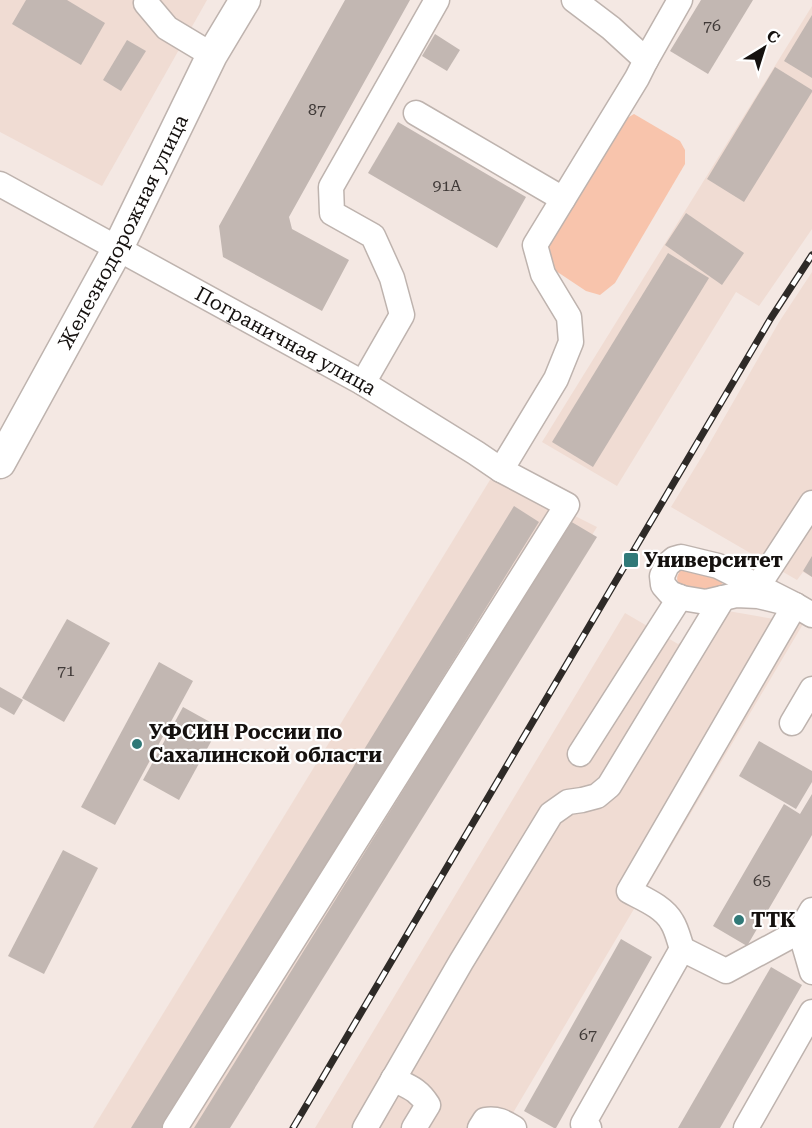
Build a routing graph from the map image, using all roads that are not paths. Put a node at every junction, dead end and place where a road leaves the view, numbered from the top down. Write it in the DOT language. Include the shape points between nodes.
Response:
graph roads {
  1 [pos="147,0"];
  2 [pos="245,0"];
  3 [pos="437,0"];
  4 [pos="574,0"];
  5 [pos="680,0"];
  6 [pos="212,55"];
  7 [pos="646,60"];
  8 [pos="416,113"];
  9 [pos="0,184"];
  10 [pos="563,199"];
  11 [pos="118,248"];
  12 [pos="363,383"];
  13 [pos="0,463"];
  14 [pos="501,470"];
  15 [pos="812,503"];
  16 [pos="758,586"];
  17 [pos="680,597"];
  18 [pos="723,598"];
  19 [pos="803,610"];
  20 [pos="812,689"];
  21 [pos="792,723"];
  22 [pos="580,754"];
  23 [pos="812,910"];
  24 [pos="800,931"];
  25 [pos="682,949"];
  26 [pos="812,972"];
  27 [pos="812,1012"];
  28 [pos="393,1079"];
  29 [pos="584,1127"];
  30 [pos="175,1128"];
  31 [pos="365,1128"];
  32 [pos="414,1128"];
  33 [pos="480,1128"];
  34 [pos="514,1128"];
  35 [pos="746,1128"];
  1 -- 6 [label="street" via="167,28"];
  2 -- 6 [label="main road, Железнодорожная улица"];
  3 -- 12 [label="street" via="331,187 332,213 373,237 392,278 402,315"];
  4 -- 7 [label="street"];
  5 -- 7 [label="street"];
  6 -- 11 [label="main road, Железнодорожная улица"];
  7 -- 10 [label="street"];
  8 -- 10 [label="street"];
  9 -- 11 [label="street, Пограничная улица"];
  10 -- 14 [label="street" via="535,245 543,274 569,317 571,342 556,379"];
  11 -- 12 [label="street, Пограничная улица"];
  11 -- 13 [label="main road, Железнодорожная улица"];
  12 -- 14 [label="street, Пограничная улица"];
  14 -- 30 [label="street, Пограничная улица" via="567,505"];
  15 -- 16 [label="street"];
  16 -- 17 [label="street" via="718,566 681,557 674,559 662,576 663,585"];
  16 -- 19 [label="street"];
  17 -- 18 [label="street" via="706,602"];
  17 -- 22 [label="street"];
  18 -- 19 [label="street" via="758,596"];
  18 -- 28 [label="street" via="609,786 597,796 567,802 551,814"];
  19 -- 25 [label="street" via="629,891 666,914"];
  20 -- 21 [label="street"];
  23 -- 24 [label="street"];
  24 -- 25 [label="street" via="726,971"];
  24 -- 26 [label="street"];
  25 -- 29 [label="street"];
  27 -- 35 [label="street"];
  28 -- 31 [label="street"];
  28 -- 32 [label="street" via="422,1095 428,1105"];
  33 -- 34 [label="street" via="485,1120 494,1119"];
}
